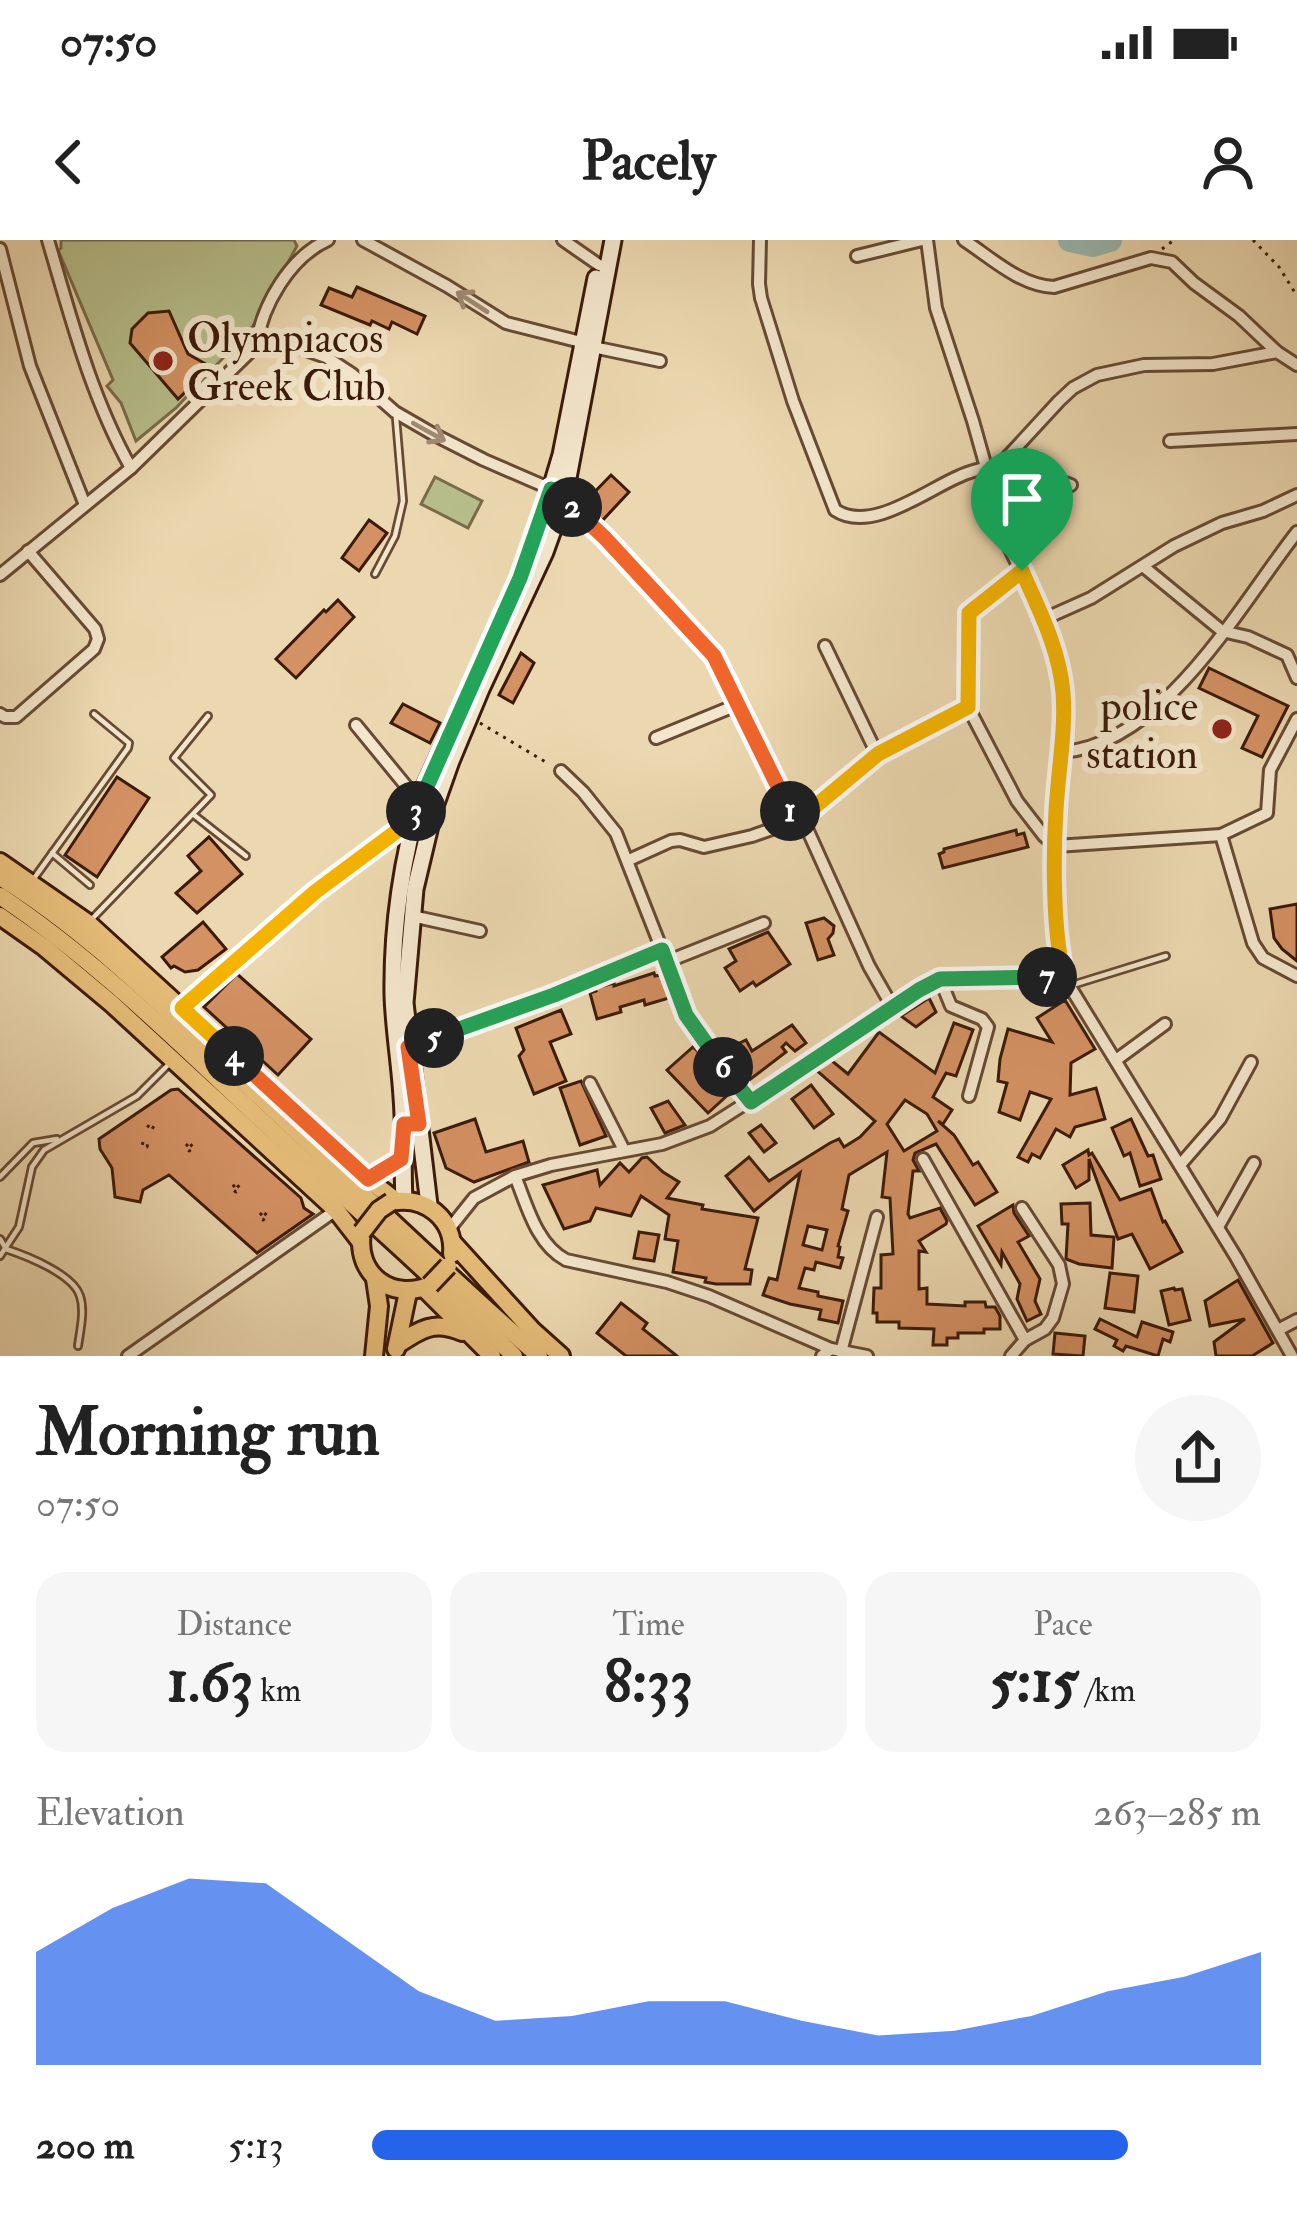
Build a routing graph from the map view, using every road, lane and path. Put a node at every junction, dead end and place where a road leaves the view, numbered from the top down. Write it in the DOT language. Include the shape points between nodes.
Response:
graph roads {
  1 [pos="49,240"];
  2 [pos="328,240"];
  3 [pos="363,240"];
  4 [pos="563,240"];
  5 [pos="603,240"];
  6 [pos="613,240"];
  7 [pos="760,240"];
  8 [pos="925,240"];
  9 [pos="964,240"];
  10 [pos="1253,240"];
  11 [pos="0,249"];
  12 [pos="857,256"];
  13 [pos="599,265"];
  14 [pos="1297,296"];
  15 [pos="587,344"];
  16 [pos="256,346"];
  17 [pos="1277,352"];
  18 [pos="660,361"];
  19 [pos="1297,365"];
  20 [pos="395,412"];
  21 [pos="1297,434"];
  22 [pos="1170,441"];
  23 [pos="131,468"];
  24 [pos="991,471"];
  25 [pos="1071,484"];
  26 [pos="557,494"];
  27 [pos="1297,495"];
  28 [pos="85,505"];
  29 [pos="1297,532"];
  30 [pos="28,550"];
  31 [pos="1144,567"];
  32 [pos="1022,571"];
  33 [pos="375,574"];
  34 [pos="0,575"];
  35 [pos="1045,619"];
  36 [pos="1222,631"];
  37 [pos="825,646"];
  38 [pos="1297,678"];
  39 [pos="739,704"];
  40 [pos="968,707"];
  41 [pos="0,714"];
  42 [pos="94,714"];
  43 [pos="208,716"];
  44 [pos="470,717"];
  45 [pos="1297,719"];
  46 [pos="356,724"];
  47 [pos="656,738"];
  48 [pos="1063,752"];
  49 [pos="878,754"];
  50 [pos="561,771"];
  51 [pos="422,810"];
  52 [pos="194,815"];
  53 [pos="800,819"];
  54 [pos="1221,836"];
  55 [pos="1055,846"];
  56 [pos="52,853"];
  57 [pos="246,856"];
  58 [pos="629,860"];
  59 [pos="0,862"];
  60 [pos="0,878"];
  61 [pos="31,882"];
  62 [pos="89,885"];
  63 [pos="0,896"];
  64 [pos="0,916"];
  65 [pos="412,916"];
  66 [pos="88,923"];
  67 [pos="764,923"];
  68 [pos="480,931"];
  69 [pos="664,956"];
  70 [pos="1166,956"];
  71 [pos="1297,976"];
  72 [pos="940,979"];
  73 [pos="1066,981"];
  74 [pos="182,1008"];
  75 [pos="892,1008"];
  76 [pos="1165,1024"];
  77 [pos="408,1047"];
  78 [pos="1116,1060"];
  79 [pos="172,1061"];
  80 [pos="1251,1062"];
  81 [pos="590,1083"];
  82 [pos="969,1096"];
  83 [pos="751,1102"];
  84 [pos="411,1124"];
  85 [pos="63,1138"];
  86 [pos="624,1150"];
  87 [pos="401,1159"];
  88 [pos="923,1159"];
  89 [pos="1254,1163"];
  90 [pos="1180,1165"];
  91 [pos="515,1176"];
  92 [pos="0,1177"];
  93 [pos="368,1179"];
  94 [pos="397,1201"];
  95 [pos="429,1205"];
  96 [pos="1022,1208"];
  97 [pos="336,1210"];
  98 [pos="877,1217"];
  99 [pos="1218,1227"];
  100 [pos="451,1236"];
  101 [pos="0,1239"];
  102 [pos="361,1240"];
  103 [pos="6,1250"];
  104 [pos="0,1256"];
  105 [pos="375,1279"];
  106 [pos="421,1289"];
  107 [pos="1297,1321"];
  108 [pos="1278,1330"];
  109 [pos="471,1336"];
  110 [pos="1025,1340"];
  111 [pos="78,1346"];
  112 [pos="395,1351"];
  113 [pos="831,1352"];
  114 [pos="128,1356"];
  115 [pos="374,1356"];
  116 [pos="492,1356"];
  117 [pos="514,1356"];
  118 [pos="539,1356"];
  119 [pos="560,1356"];
  120 [pos="867,1356"];
  121 [pos="1011,1356"];
  122 [pos="1292,1356"];
  1 -- 23 [label="street" via="107,425"];
  2 -- 16 [label="street" via="292,268"];
  15 -- 3 [label="street, one-way" via="506,323"];
  4 -- 13 [label="street"];
  5 -- 13 [label="main road"];
  6 -- 15 [label="main road"];
  7 -- 24 [label="street" via="761,298 835,510 878,515 960,476"];
  8 -- 12 [label="street"];
  8 -- 24 [label="street" via="936,308"];
  9 -- 17 [label="street" via="1044,286 1151,258 1172,262"];
  10 -- 14 [label="path"];
  11 -- 28 [label="street" via="30,366"];
  13 -- 15 [label="main road"];
  15 -- 18 [label="street"];
  15 -- 26 [label="main road"];
  16 -- 20 [label="street" via="289,344 326,357"];
  16 -- 23 [label="street"];
  17 -- 19 [label="street"];
  17 -- 24 [label="street" via="1097,375 1073,388"];
  20 -- 26 [label="street, one-way"];
  20 -- 33 [label="lane" via="403,501"];
  21 -- 22 [label="street"];
  23 -- 28 [label="street"];
  24 -- 25 [label="street"];
  24 -- 32 [label="street"];
  26 -- 39 [label="street" via="714,656"];
  26 -- 44 [label="main road" via="537,570"];
  26 -- 51 [label="main road"];
  27 -- 31 [label="street" via="1222,523"];
  28 -- 30 [label="street"];
  29 -- 36 [label="street"];
  30 -- 34 [label="street"];
  30 -- 41 [label="street" via="98,639 16,717"];
  31 -- 35 [label="street"];
  31 -- 36 [label="street"];
  32 -- 35 [label="street"];
  32 -- 40 [label="street" via="969,613"];
  35 -- 48 [label="street" via="1063,695"];
  36 -- 38 [label="street" via="1287,656"];
  36 -- 48 [label="street" via="1138,723"];
  37 -- 49 [label="street"];
  39 -- 47 [label="street"];
  39 -- 53 [label="street"];
  40 -- 49 [label="street"];
  40 -- 55 [label="street" via="1018,801"];
  42 -- 56 [label="lane" via="128,748"];
  43 -- 52 [label="lane" via="174,758 211,795"];
  44 -- 50 [label="path"];
  44 -- 51 [label="main road"];
  45 -- 54 [label="street" via="1270,770 1267,813"];
  46 -- 51 [label="street"];
  48 -- 55 [label="street"];
  49 -- 53 [label="street"];
  50 -- 58 [label="street" via="602,814"];
  51 -- 65 [label="main road"];
  51 -- 74 [label="street"];
  51 -- 84 [label="main road" via="396,928 394,976"];
  52 -- 57 [label="lane"];
  52 -- 66 [label="lane"];
  53 -- 58 [label="street" via="704,848 671,841"];
  53 -- 75 [label="street"];
  54 -- 55 [label="street"];
  54 -- 71 [label="street" via="1253,943"];
  55 -- 73 [label="street"];
  56 -- 61 [label="lane"];
  56 -- 62 [label="lane"];
  58 -- 69 [label="street"];
  59 -- 61 [label="main road"];
  60 -- 118 [label="main road" via="156,1000"];
  61 -- 66 [label="main road"];
  63 -- 117 [label="main road" via="176,1040"];
  64 -- 79 [label="main road"];
  65 -- 68 [label="street"];
  65 -- 77 [label="main road"];
  66 -- 74 [label="main road"];
  67 -- 69 [label="street"];
  69 -- 77 [label="street"];
  69 -- 83 [label="street" via="686,1015"];
  70 -- 73 [label="lane"];
  72 -- 73 [label="street"];
  72 -- 75 [label="street"];
  72 -- 82 [label="street" via="951,1006 988,1027"];
  73 -- 78 [label="street"];
  74 -- 93 [label="main road"];
  75 -- 83 [label="street"];
  76 -- 78 [label="street"];
  77 -- 84 [label="main road"];
  78 -- 90 [label="street"];
  79 -- 85 [label="lane" via="136,1096"];
  79 -- 97 [label="main road"];
  80 -- 90 [label="street" via="1220,1119"];
  81 -- 86 [label="street"];
  83 -- 86 [label="street" via="690,1135"];
  84 -- 87 [label="main road"];
  84 -- 95 [label="main road"];
  85 -- 92 [label="lane" via="34,1143"];
  85 -- 103 [label="lane" via="32,1167"];
  86 -- 91 [label="street"];
  87 -- 93 [label="main road"];
  87 -- 94 [label="main road"];
  88 -- 110 [label="street"];
  89 -- 99 [label="street"];
  90 -- 99 [label="street"];
  91 -- 100 [label="street" via="474,1198"];
  91 -- 113 [label="street" via="555,1254 709,1295"];
  93 -- 94 [label="main road"];
  94 -- 95 [label="main road"];
  94 -- 102 [label="main road, bridge" via="379,1210"];
  95 -- 100 [label="main road"];
  96 -- 110 [label="street" via="1063,1284 1053,1318"];
  97 -- 102 [label="main road"];
  97 -- 114 [label="street"];
  98 -- 113 [label="street"];
  99 -- 108 [label="street"];
  100 -- 106 [label="main road, bridge" via="448,1266"];
  100 -- 119 [label="main road"];
  101 -- 103 [label="lane"];
  102 -- 105 [label="main road"];
  103 -- 104 [label="lane"];
  103 -- 111 [label="lane" via="75,1286 82,1304"];
  105 -- 106 [label="main road" via="396,1291"];
  105 -- 115 [label="main road"];
  106 -- 109 [label="main road"];
  106 -- 112 [label="main road"];
  107 -- 108 [label="street"];
  108 -- 122 [label="street"];
  109 -- 112 [label="main road" via="430,1327"];
  109 -- 116 [label="main road"];
  110 -- 121 [label="street"];
  113 -- 120 [label="street"];
}
